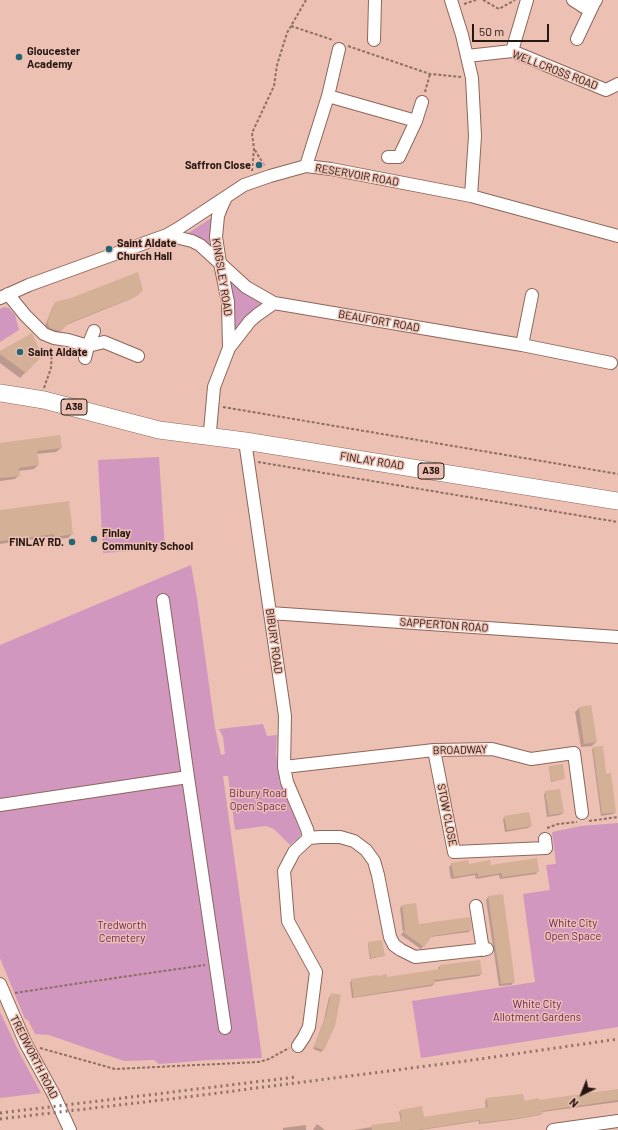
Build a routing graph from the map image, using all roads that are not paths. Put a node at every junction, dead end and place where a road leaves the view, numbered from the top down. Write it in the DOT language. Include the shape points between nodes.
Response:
graph roads {
  1 [pos="375,0"];
  2 [pos="451,0"];
  3 [pos="527,0"];
  4 [pos="573,0"];
  5 [pos="595,2"];
  6 [pos="577,39"];
  7 [pos="374,40"];
  8 [pos="341,45"];
  9 [pos="512,51"];
  10 [pos="467,56"];
  11 [pos="618,84"];
  12 [pos="328,96"];
  13 [pos="422,102"];
  14 [pos="416,121"];
  15 [pos="388,157"];
  16 [pos="306,166"];
  17 [pos="227,196"];
  18 [pos="471,196"];
  19 [pos="167,235"];
  20 [pos="618,236"];
  21 [pos="220,263"];
  22 [pos="532,295"];
  23 [pos="4,296"];
  24 [pos="274,303"];
  25 [pos="94,330"];
  26 [pos="522,345"];
  27 [pos="88,346"];
  28 [pos="229,348"];
  29 [pos="138,356"];
  30 [pos="85,358"];
  31 [pos="611,363"];
  32 [pos="0,393"];
  33 [pos="147,426"];
  34 [pos="210,430"];
  35 [pos="245,441"];
  36 [pos="618,501"];
  37 [pos="163,600"];
  38 [pos="270,613"];
  39 [pos="618,637"];
  40 [pos="434,750"];
  41 [pos="284,767"];
  42 [pos="188,777"];
  43 [pos="0,805"];
  44 [pos="582,813"];
  45 [pos="309,838"];
  46 [pos="545,839"];
  47 [pos="476,906"];
  48 [pos="0,984"];
  49 [pos="225,1028"];
  50 [pos="298,1046"];
  51 [pos="618,1121"];
  52 [pos="70,1130"];
  53 [pos="553,1130"];
  1 -- 7 [label="street"];
  2 -- 10 [label="street"];
  3 -- 9 [label="street"];
  4 -- 5 [label="street" via="584,7"];
  5 -- 6 [label="street"];
  8 -- 12 [label="street"];
  9 -- 10 [label="street, WELLCROSS ROAD"];
  9 -- 11 [label="street, WELLCROSS ROAD" via="606,90"];
  10 -- 18 [label="street" via="472,78 475,136"];
  12 -- 14 [label="street"];
  12 -- 16 [label="street"];
  13 -- 14 [label="street"];
  14 -- 15 [label="street" via="399,157"];
  16 -- 17 [label="street, RESERVOIR ROAD" via="251,182"];
  16 -- 18 [label="street, RESERVOIR ROAD"];
  17 -- 19 [label="street, RESERVOIR ROAD"];
  17 -- 21 [label="street, KINGSLEY ROAD" via="221,208 216,233"];
  18 -- 20 [label="street, RESERVOIR ROAD"];
  19 -- 21 [label="street, BEAUFORT ROAD" via="200,245"];
  19 -- 23 [label="street, RESERVOIR ROAD"];
  21 -- 24 [label="street, BEAUFORT ROAD" via="246,287"];
  21 -- 28 [label="street, KINGSLEY ROAD" via="228,302"];
  22 -- 26 [label="street"];
  23 -- 27 [label="street" via="44,334"];
  24 -- 26 [label="street, BEAUFORT ROAD"];
  24 -- 28 [label="street" via="250,321"];
  25 -- 27 [label="street"];
  26 -- 31 [label="street, BEAUFORT ROAD"];
  27 -- 29 [label="street" via="104,342"];
  27 -- 30 [label="street"];
  28 -- 34 [label="street, KINGSLEY ROAD" via="214,387"];
  32 -- 33 [label="highway, A38" via="44,400"];
  33 -- 34 [label="highway, A38" via="159,424"];
  33 -- 35 [label="highway, A38" via="159,430"];
  34 -- 35 [label="highway, A38"];
  35 -- 36 [label="highway, FINLAY ROAD / A38"];
  35 -- 38 [label="street, BIBURY ROAD"];
  37 -- 42 [label="street"];
  38 -- 39 [label="street, SAPPERTON ROAD"];
  38 -- 41 [label="street, BIBURY ROAD" via="285,716"];
  40 -- 41 [label="street, BROADWAY"];
  40 -- 44 [label="street, BROADWAY" via="492,749 531,759 574,753"];
  40 -- 46 [label="street, STOW CLOSE" via="454,852 546,848"];
  41 -- 45 [label="street, BIBURY ROAD" via="287,782"];
  42 -- 43 [label="street"];
  42 -- 49 [label="street"];
  45 -- 47 [label="street" via="340,837 354,841 366,850 374,861 394,945 415,957 485,949"];
  45 -- 50 [label="street" via="294,852 284,871 288,921 316,972 309,1026"];
  48 -- 52 [label="street, TREDWORTH ROAD" via="26,1044"];
  51 -- 53 [label="street"];
}
